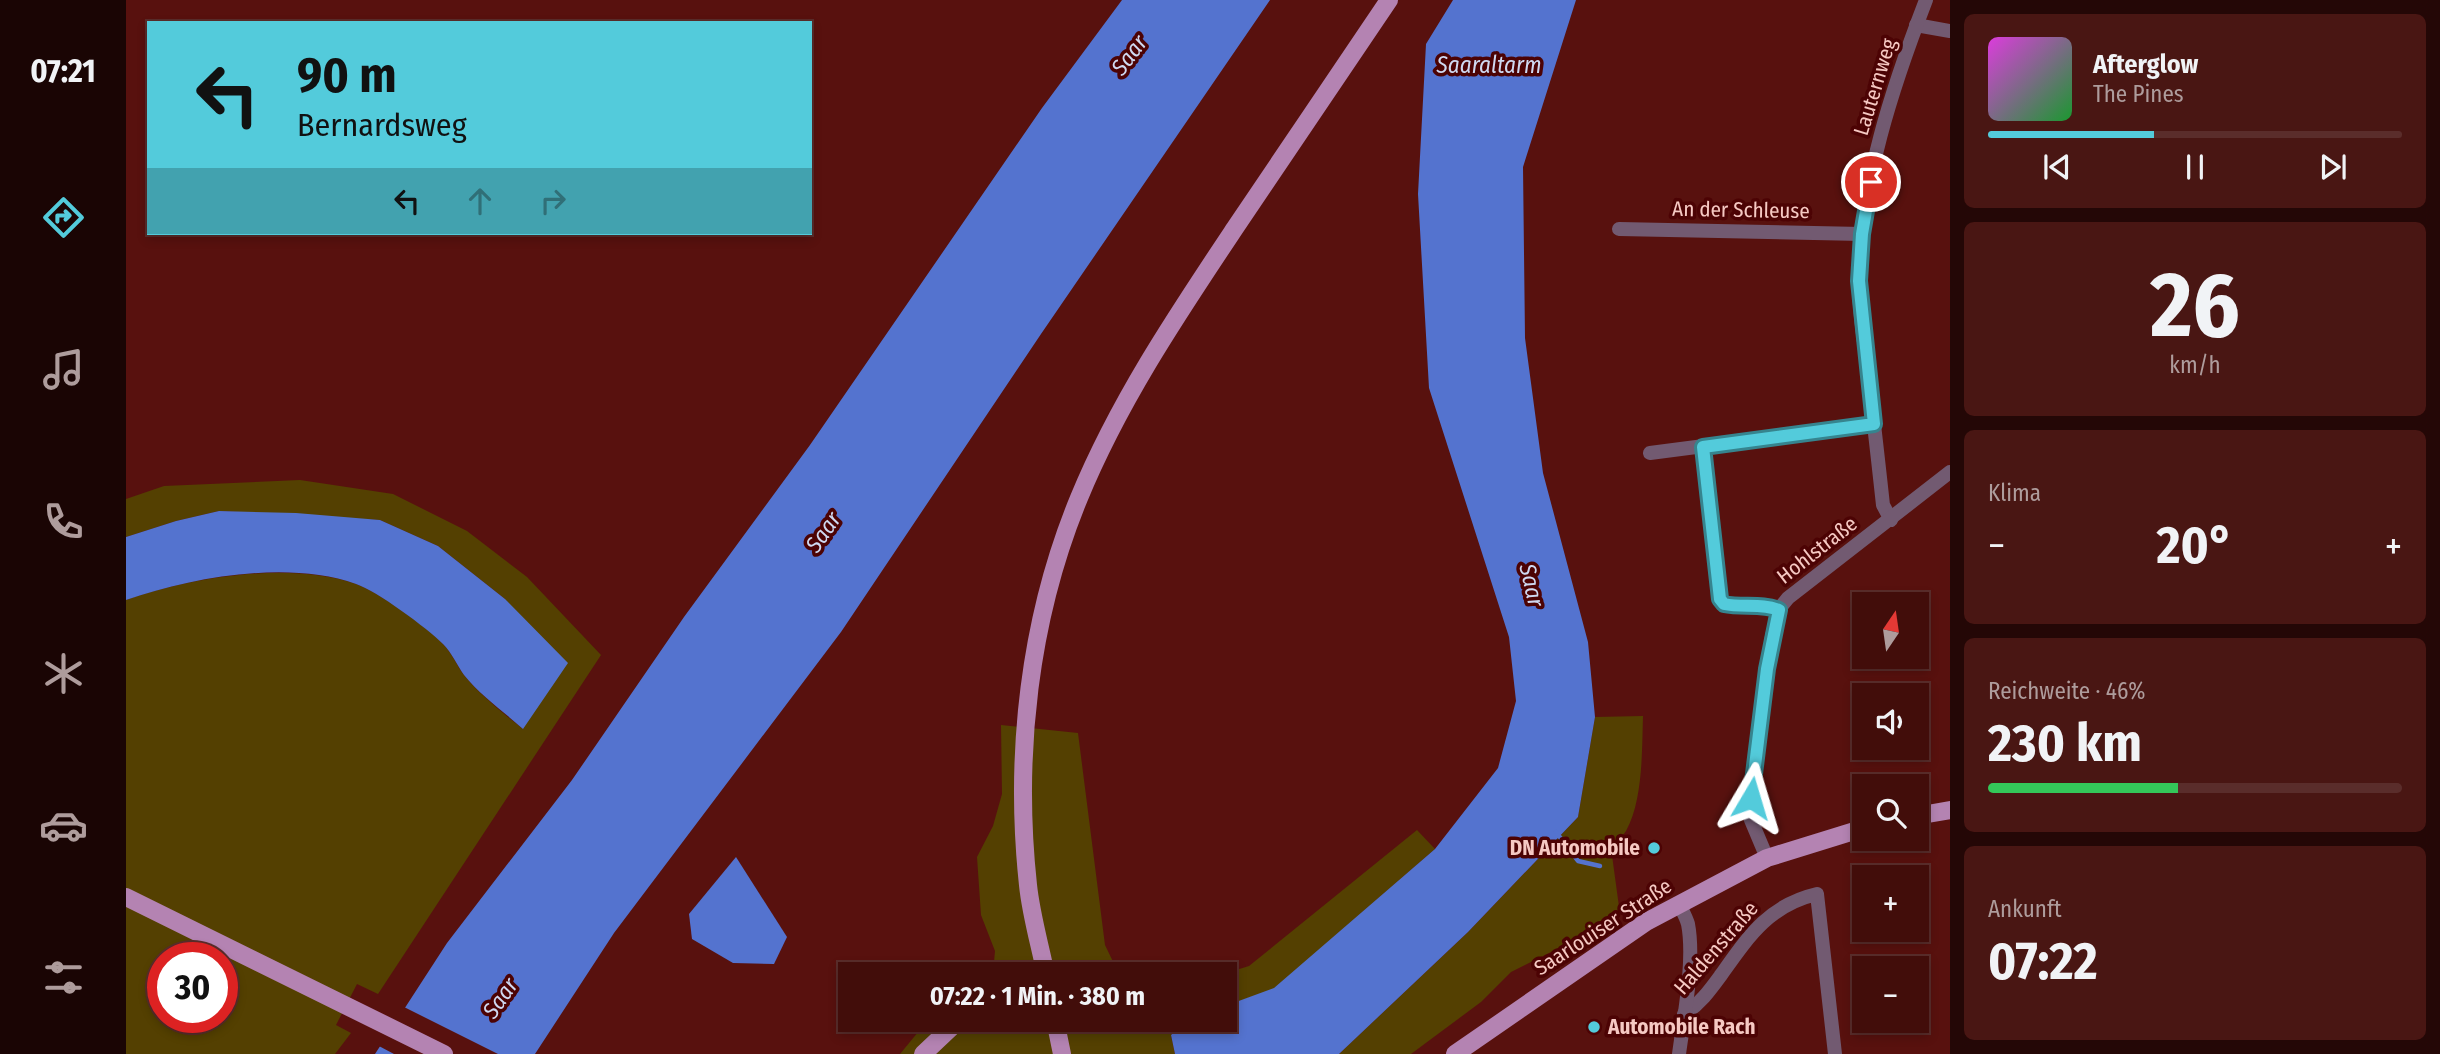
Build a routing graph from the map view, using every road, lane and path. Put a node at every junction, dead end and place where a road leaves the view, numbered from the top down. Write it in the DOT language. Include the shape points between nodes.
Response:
graph roads {
  1 [pos="1389,0"];
  2 [pos="1926,0"];
  3 [pos="1916,26"];
  4 [pos="1950,31"];
  5 [pos="1619,229"];
  6 [pos="1862,234"];
  7 [pos="1874,424"];
  8 [pos="1703,447"];
  9 [pos="1650,453"];
  10 [pos="1950,472"];
  11 [pos="1891,520"];
  12 [pos="1779,610"];
  13 [pos="1950,810"];
  14 [pos="1929,814"];
  15 [pos="1852,831"];
  16 [pos="1767,858"];
  17 [pos="126,897"];
  18 [pos="1679,904"];
  19 [pos="1043,962"];
  20 [pos="1685,1014"];
  21 [pos="946,1032"];
  22 [pos="1057,1032"];
  23 [pos="444,1054"];
  24 [pos="923,1054"];
  25 [pos="1062,1054"];
  26 [pos="1455,1054"];
  27 [pos="1679,1054"];
  28 [pos="1835,1054"];
  1 -- 19 [label="main road" via="1155,349 1105,438 1078,499 1045,604 1025,727 1028,887"];
  2 -- 3 [label="street, Lauternweg"];
  3 -- 4 [label="street"];
  3 -- 6 [label="street, Lauternweg" via="1880,141"];
  5 -- 6 [label="street, An der Schleuse"];
  6 -- 7 [label="street, Lauternweg" via="1860,307"];
  7 -- 8 [label="street"];
  7 -- 11 [label="street, Lauternweg" via="1883,505"];
  8 -- 9 [label="street"];
  8 -- 12 [label="street" via="1720,599 1732,606"];
  10 -- 11 [label="street, Hohlstraße"];
  11 -- 12 [label="street, Hohlstraße" via="1788,598"];
  12 -- 16 [label="street, Hohlstraße" via="1751,798 1751,820"];
  13 -- 14 [label="main road"];
  15 -- 16 [label="main road, Saarlouiser Straße"];
  16 -- 18 [label="main road, Saarlouiser Straße"];
  17 -- 23 [label="main road"];
  18 -- 20 [label="street, Haldenstraße" via="1690,939"];
  18 -- 26 [label="main road, Saarlouiser Straße"];
  20 -- 27 [label="street, Haldenstraße"];
  20 -- 28 [label="street, Haldenstraße" via="1704,998 1765,920 1783,905 1817,894"];
  21 -- 24 [label="main road"];
  22 -- 25 [label="main road"];
}
